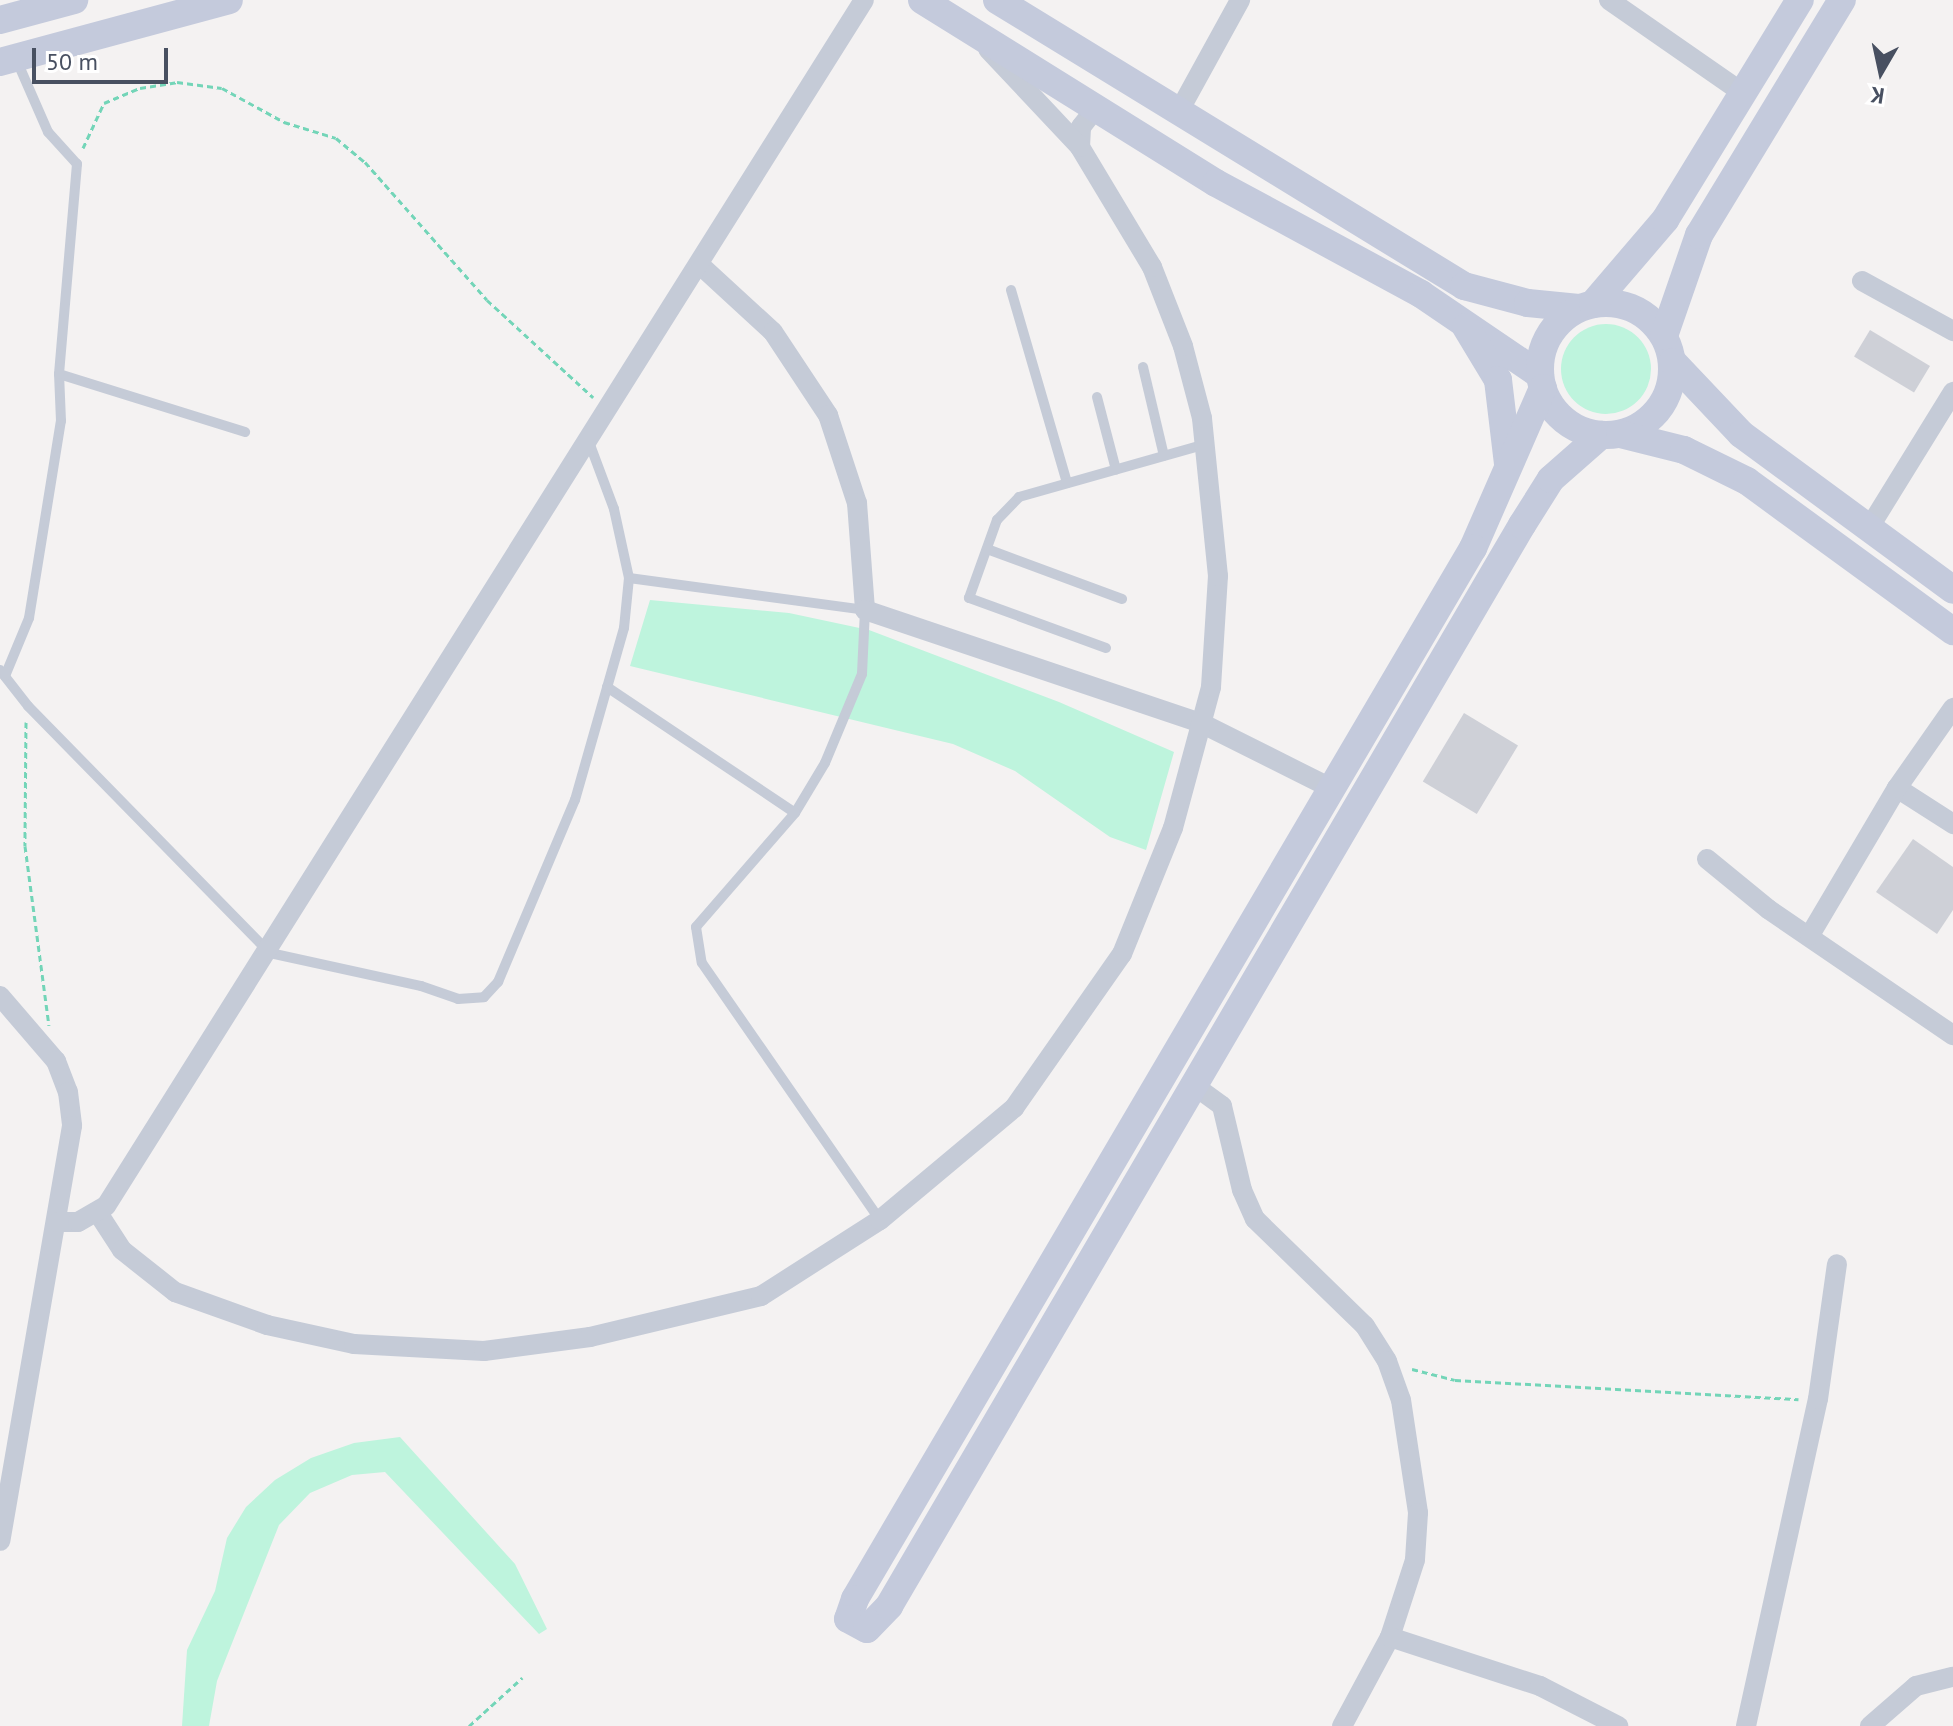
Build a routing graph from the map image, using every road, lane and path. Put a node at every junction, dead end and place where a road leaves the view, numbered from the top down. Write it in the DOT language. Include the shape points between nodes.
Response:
graph roads {
  1 [pos="74,0"];
  2 [pos="229,0"];
  3 [pos="864,0"];
  4 [pos="922,0"];
  5 [pos="997,0"];
  6 [pos="1240,0"];
  7 [pos="1609,0"];
  8 [pos="1800,0"];
  9 [pos="1842,0"];
  10 [pos="0,20"];
  11 [pos="967,25"];
  12 [pos="8,60"];
  13 [pos="1743,93"];
  14 [pos="1096,108"];
  15 [pos="1178,113"];
  16 [pos="1080,147"];
  17 [pos="77,164"];
  18 [pos="699,264"];
  19 [pos="1862,281"];
  20 [pos="1011,290"];
  21 [pos="1586,306"];
  22 [pos="1461,320"];
  23 [pos="1953,331"];
  24 [pos="1668,349"];
  25 [pos="1143,367"];
  26 [pos="59,374"];
  27 [pos="1542,382"];
  28 [pos="1953,392"];
  29 [pos="1097,397"];
  30 [pos="608,411"];
  31 [pos="245,432"];
  32 [pos="1611,434"];
  33 [pos="589,442"];
  34 [pos="1206,444"];
  35 [pos="1164,456"];
  36 [pos="1116,470"];
  37 [pos="1508,472"];
  38 [pos="1067,483"];
  39 [pos="1869,528"];
  40 [pos="987,549"];
  41 [pos="629,578"];
  42 [pos="1953,590"];
  43 [pos="1122,599"];
  44 [pos="865,610"];
  45 [pos="1953,631"];
  46 [pos="1106,648"];
  47 [pos="2,673"];
  48 [pos="607,687"];
  49 [pos="28,706"];
  50 [pos="1953,708"];
  51 [pos="1203,724"];
  52 [pos="1331,788"];
  53 [pos="1897,788"];
  54 [pos="795,813"];
  55 [pos="1953,824"];
  56 [pos="1707,859"];
  57 [pos="1810,935"];
  58 [pos="270,953"];
  59 [pos="0,996"];
  60 [pos="1953,1035"];
  61 [pos="48,1047"];
  62 [pos="1192,1084"];
  63 [pos="98,1213"];
  64 [pos="880,1220"];
  65 [pos="57,1222"];
  66 [pos="1837,1264"];
  67 [pos="1387,1361"];
  68 [pos="1818,1399"];
  69 [pos="0,1541"];
  70 [pos="1390,1637"];
  71 [pos="1953,1677"];
  72 [pos="522,1678"];
  73 [pos="469,1726"];
  74 [pos="1342,1726"];
  75 [pos="1618,1726"];
  76 [pos="1746,1726"];
  77 [pos="1870,1726"];
  1 -- 10 [label="street"];
  2 -- 12 [label="street"];
  3 -- 18 [label="street"];
  4 -- 11 [label="street"];
  5 -- 15 [label="street"];
  6 -- 15 [label="street"];
  7 -- 13 [label="street"];
  8 -- 13 [label="street"];
  9 -- 24 [label="street" via="1699,235"];
  11 -- 14 [label="street"];
  11 -- 16 [label="street"];
  12 -- 17 [label="lane" via="48,132"];
  13 -- 21 [label="street" via="1665,220"];
  14 -- 16 [label="street" via="1081,127"];
  14 -- 22 [label="street" via="1216,183"];
  15 -- 21 [label="street" via="1464,286 1517,301"];
  16 -- 34 [label="street" via="1152,267 1183,346"];
  17 -- 26 [label="lane"];
  17 -- 30 [label="path" via="104,103 158,84 222,88 284,122 324,133 356,153 487,300"];
  18 -- 30 [label="street"];
  18 -- 44 [label="street" via="773,332 828,415 857,503"];
  19 -- 23 [label="street"];
  20 -- 38 [label="lane"];
  21 -- 24 [label="street" via="1634,308"];
  21 -- 27 [label="street" via="1549,335"];
  22 -- 27 [label="street"];
  22 -- 37 [label="street" via="1498,380"];
  24 -- 32 [label="street" via="1664,402 1645,423"];
  24 -- 39 [label="street" via="1741,434"];
  25 -- 35 [label="lane"];
  26 -- 31 [label="lane"];
  26 -- 47 [label="lane" via="61,421 31,606"];
  27 -- 32 [label="street" via="1567,422"];
  27 -- 37 [label="street"];
  28 -- 39 [label="street"];
  29 -- 36 [label="lane"];
  30 -- 33 [label="street"];
  32 -- 45 [label="street" via="1684,450 1737,475"];
  32 -- 62 [label="street" via="1551,479"];
  33 -- 41 [label="lane" via="614,509"];
  33 -- 58 [label="street"];
  34 -- 35 [label="lane"];
  34 -- 51 [label="street" via="1218,576 1215,650"];
  35 -- 36 [label="lane"];
  36 -- 38 [label="lane"];
  37 -- 52 [label="street" via="1473,548"];
  38 -- 40 [label="lane" via="1011,504"];
  39 -- 42 [label="street"];
  40 -- 43 [label="lane"];
  40 -- 46 [label="lane" via="969,598"];
  41 -- 44 [label="lane"];
  41 -- 48 [label="lane" via="624,628"];
  44 -- 51 [label="street"];
  44 -- 54 [label="lane" via="862,674 825,763"];
  47 -- 49 [label="lane"];
  48 -- 54 [label="lane"];
  48 -- 58 [label="lane" via="575,800 498,982 484,997 458,999"];
  49 -- 58 [label="lane"];
  49 -- 61 [label="path" via="25,846 49,1019"];
  50 -- 53 [label="street"];
  51 -- 52 [label="street"];
  51 -- 64 [label="street" via="1173,828 1122,954 1014,1108"];
  52 -- 62 [label="street" via="863,1585 848,1619 867,1629 889,1606"];
  53 -- 55 [label="street"];
  53 -- 57 [label="street"];
  54 -- 64 [label="lane" via="696,927 702,963"];
  56 -- 57 [label="street" via="1744,892"];
  57 -- 60 [label="street"];
  58 -- 63 [label="street"];
  59 -- 61 [label="street"];
  61 -- 65 [label="street" via="63,1076 72,1126"];
  62 -- 67 [label="street" via="1222,1106 1242,1190 1264,1232 1365,1326"];
  63 -- 64 [label="street" via="122,1250 189,1297 267,1325 354,1344 484,1351 590,1337 761,1296"];
  63 -- 65 [label="street" via="78,1222"];
  65 -- 69 [label="street"];
  66 -- 68 [label="street"];
  67 -- 68 [label="path" via="1455,1380"];
  67 -- 70 [label="street" via="1401,1400 1418,1513 1412,1577"];
  68 -- 76 [label="street"];
  70 -- 74 [label="street"];
  70 -- 75 [label="street" via="1540,1686"];
  71 -- 77 [label="street" via="1916,1686"];
  72 -- 73 [label="path"];
}
